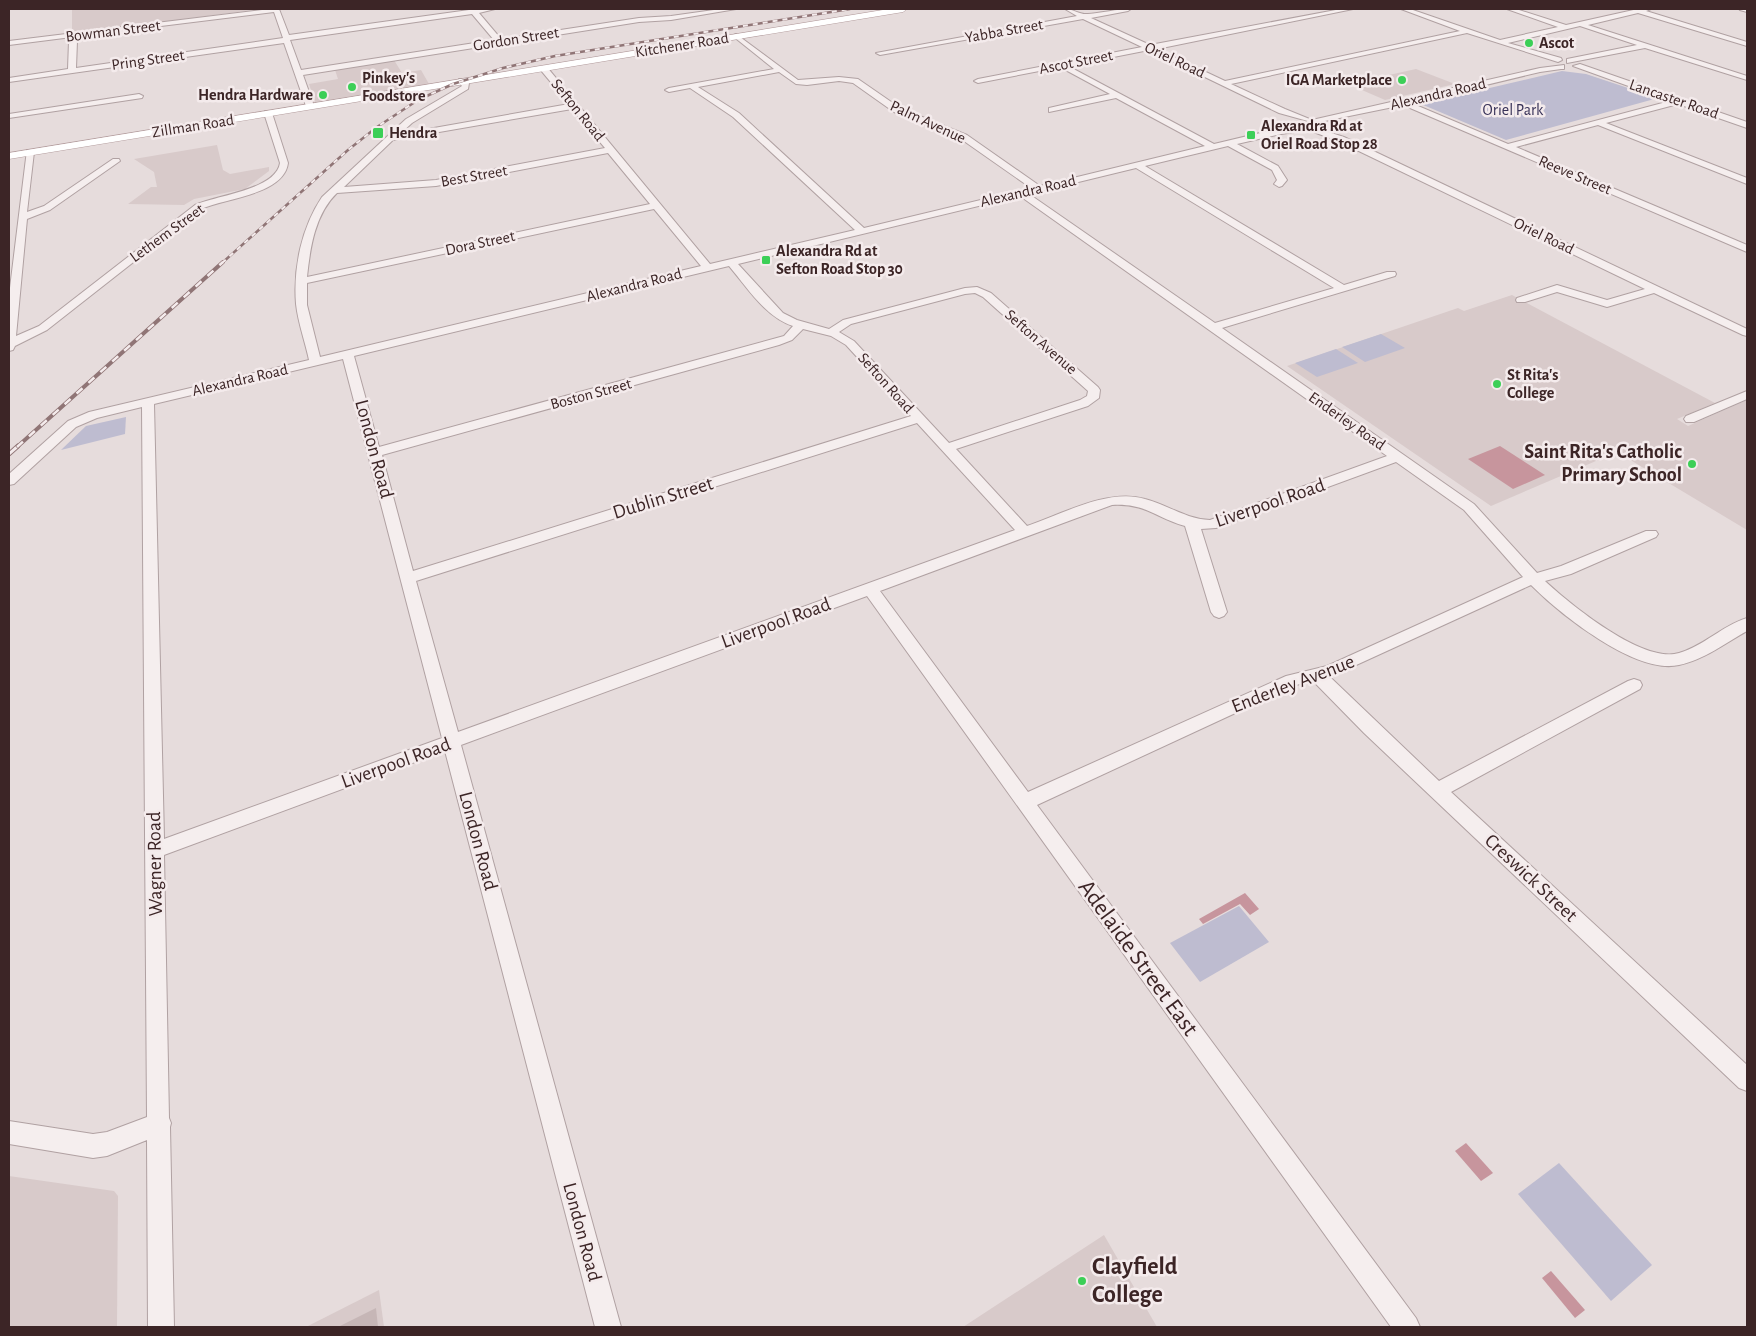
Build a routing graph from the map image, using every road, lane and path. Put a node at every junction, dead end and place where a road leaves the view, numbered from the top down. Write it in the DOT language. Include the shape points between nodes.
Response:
graph roads {
  1 [pos="276,9"];
  2 [pos="492,9"];
  3 [pos="733,9"];
  4 [pos="903,9"];
  5 [pos="1068,9"];
  6 [pos="1128,9"];
  7 [pos="1350,9"];
  8 [pos="1404,9"];
  9 [pos="1510,9"];
  10 [pos="1648,9"];
  11 [pos="1742,9"];
  12 [pos="473,10"];
  13 [pos="1747,10"];
  14 [pos="639,11"];
  15 [pos="1638,11"];
  16 [pos="1084,16"];
  17 [pos="652,19"];
  18 [pos="1579,24"];
  19 [pos="1567,27"];
  20 [pos="1468,31"];
  21 [pos="77,36"];
  22 [pos="736,36"];
  23 [pos="287,39"];
  24 [pos="499,42"];
  25 [pos="1499,42"];
  26 [pos="9,43"];
  27 [pos="1747,44"];
  28 [pos="1643,46"];
  29 [pos="1149,47"];
  30 [pos="880,53"];
  31 [pos="1556,63"];
  32 [pos="1573,64"];
  33 [pos="1061,65"];
  34 [pos="543,68"];
  35 [pos="780,70"];
  36 [pos="1540,70"];
  37 [pos="72,71"];
  38 [pos="298,73"];
  39 [pos="1747,78"];
  40 [pos="9,80"];
  41 [pos="462,81"];
  42 [pos="978,81"];
  43 [pos="1225,83"];
  44 [pos="692,86"];
  45 [pos="669,90"];
  46 [pos="1117,95"];
  47 [pos="139,96"];
  48 [pos="1678,101"];
  49 [pos="1403,102"];
  50 [pos="310,106"];
  51 [pos="574,106"];
  52 [pos="1052,110"];
  53 [pos="268,113"];
  54 [pos="9,116"];
  55 [pos="1336,118"];
  56 [pos="1597,122"];
  57 [pos="1310,124"];
  58 [pos="1747,125"];
  59 [pos="391,138"];
  60 [pos="1229,143"];
  61 [pos="1508,146"];
  62 [pos="1214,147"];
  63 [pos="610,150"];
  64 [pos="30,152"];
  65 [pos="9,156"];
  66 [pos="116,162"];
  67 [pos="1137,165"];
  68 [pos="1747,181"];
  69 [pos="1279,184"];
  70 [pos="1038,189"];
  71 [pos="335,190"];
  72 [pos="1022,193"];
  73 [pos="656,205"];
  74 [pos="22,217"];
  75 [pos="862,231"];
  76 [pos="1747,249"];
  77 [pos="731,262"];
  78 [pos="708,268"];
  79 [pos="1391,274"];
  80 [pos="303,281"];
  81 [pos="1342,288"];
  82 [pos="1655,289"];
  83 [pos="1521,300"];
  84 [pos="1747,322"];
  85 [pos="801,324"];
  86 [pos="1213,327"];
  87 [pos="1735,327"];
  88 [pos="832,332"];
  89 [pos="1747,333"];
  90 [pos="9,346"];
  91 [pos="348,354"];
  92 [pos="315,362"];
  93 [pos="1747,395"];
  94 [pos="148,401"];
  95 [pos="919,418"];
  96 [pos="1690,419"];
  97 [pos="946,448"];
  98 [pos="374,452"];
  99 [pos="1397,457"];
  100 [pos="9,481"];
  101 [pos="1192,524"];
  102 [pos="1024,531"];
  103 [pos="1651,534"];
  104 [pos="408,578"];
  105 [pos="1534,579"];
  106 [pos="870,589"];
  107 [pos="1219,612"];
  108 [pos="1747,624"];
  109 [pos="1317,675"];
  110 [pos="1634,685"];
  111 [pos="452,742"];
  112 [pos="1438,790"];
  113 [pos="1025,802"];
  114 [pos="155,850"];
  115 [pos="1747,1080"];
  116 [pos="160,1123"];
  117 [pos="9,1133"];
  118 [pos="161,1327"];
  119 [pos="608,1327"];
  120 [pos="1407,1327"];
  1 -- 21 [label="street, Bowman Street"];
  1 -- 23 [label="street"];
  2 -- 12 [label="street, Pring Street"];
  3 -- 17 [label="street, Gordon Street"];
  4 -- 22 [label="main road, Kitchener Road"];
  5 -- 16 [label="street, Oriel Road"];
  6 -- 16 [label="street, Yabba Street"];
  7 -- 29 [label="street, Ascot Street"];
  8 -- 20 [label="street"];
  9 -- 19 [label="street"];
  10 -- 15 [label="street"];
  11 -- 13 [label="street"];
  12 -- 23 [label="street, Pring Street"];
  12 -- 24 [label="street"];
  14 -- 17 [label="street"];
  15 -- 18 [label="street"];
  15 -- 27 [label="street"];
  16 -- 29 [label="street, Oriel Road"];
  16 -- 30 [label="street, Yabba Street"];
  17 -- 24 [label="street, Gordon Street"];
  18 -- 19 [label="street"];
  18 -- 28 [label="street"];
  19 -- 25 [label="street"];
  20 -- 25 [label="street"];
  20 -- 43 [label="street"];
  21 -- 26 [label="street, Bowman Street"];
  21 -- 37 [label="street" via="73,41"];
  22 -- 34 [label="main road, Kitchener Road"];
  22 -- 35 [label="street, Palm Avenue"];
  23 -- 37 [label="street, Pring Street"];
  23 -- 38 [label="street"];
  24 -- 38 [label="street, Gordon Street"];
  25 -- 31 [label="street"];
  28 -- 32 [label="street"];
  28 -- 39 [label="street"];
  29 -- 33 [label="street, Ascot Street"];
  29 -- 43 [label="street, Oriel Road"];
  31 -- 32 [label="street, Alexandra Road"];
  31 -- 36 [label="street, Alexandra Road"];
  32 -- 48 [label="street, Lancaster Road"];
  33 -- 42 [label="street, Ascot Street"];
  33 -- 46 [label="street"];
  34 -- 41 [label="main road, Kitchener Road"];
  34 -- 51 [label="street, Sefton Road"];
  35 -- 44 [label="street"];
  35 -- 70 [label="street, Palm Avenue" via="800,83 839,79 855,81 897,110 964,137"];
  36 -- 49 [label="street, Alexandra Road"];
  37 -- 40 [label="street, Pring Street"];
  38 -- 50 [label="street"];
  41 -- 50 [label="main road, Zillman Road"];
  41 -- 59 [label="street" via="465,87 415,116"];
  43 -- 57 [label="street, Oriel Road"];
  44 -- 45 [label="street"];
  44 -- 75 [label="street" via="736,115"];
  46 -- 52 [label="street"];
  46 -- 62 [label="street"];
  47 -- 54 [label="street"];
  48 -- 56 [label="street"];
  48 -- 58 [label="street, Lancaster Road"];
  49 -- 55 [label="street, Alexandra Road"];
  49 -- 61 [label="street, Reeve Street"];
  50 -- 53 [label="main road, Zillman Road"];
  51 -- 59 [label="street"];
  51 -- 63 [label="street, Sefton Road"];
  53 -- 64 [label="main road, Zillman Road"];
  53 -- 90 [label="street, Lethem Street" via="284,163 279,174 256,191 198,207 43,328"];
  55 -- 57 [label="street, Alexandra Road"];
  56 -- 61 [label="street"];
  56 -- 68 [label="street"];
  57 -- 60 [label="street, Alexandra Road"];
  57 -- 82 [label="street, Oriel Road"];
  59 -- 71 [label="street"];
  60 -- 62 [label="street, Alexandra Road"];
  60 -- 69 [label="street" via="1275,168 1282,180"];
  61 -- 76 [label="street, Reeve Street"];
  62 -- 67 [label="street, Alexandra Road"];
  63 -- 71 [label="street, Best Street" via="436,183"];
  63 -- 73 [label="street, Sefton Road"];
  64 -- 65 [label="main road, Zillman Road"];
  64 -- 74 [label="street"];
  66 -- 74 [label="street" via="47,208"];
  67 -- 70 [label="street, Alexandra Road"];
  67 -- 81 [label="street"];
  70 -- 72 [label="street, Alexandra Road"];
  71 -- 80 [label="street" via="316,212 307,244"];
  72 -- 75 [label="street, Alexandra Road"];
  72 -- 86 [label="street, Enderley Road"];
  73 -- 78 [label="street, Sefton Road"];
  73 -- 80 [label="street, Dora Street"];
  74 -- 90 [label="street"];
  75 -- 77 [label="street, Alexandra Road"];
  77 -- 78 [label="street, Alexandra Road"];
  77 -- 85 [label="street, Sefton Road" via="780,316"];
  78 -- 91 [label="street, Alexandra Road"];
  79 -- 81 [label="street"];
  80 -- 92 [label="street" via="302,302"];
  81 -- 86 [label="street"];
  82 -- 83 [label="street" via="1607,304 1557,288"];
  82 -- 87 [label="street, Oriel Road"];
  84 -- 87 [label="street"];
  85 -- 88 [label="street, Sefton Road"];
  85 -- 98 [label="street, Boston Street" via="788,338 776,343"];
  86 -- 99 [label="street, Enderley Road"];
  87 -- 89 [label="street, Oriel Road"];
  88 -- 95 [label="street, Sefton Road" via="850,343"];
  88 -- 97 [label="street, Sefton Avenue" via="847,322 965,290 977,290 987,295 1094,390 1093,398 1088,401"];
  91 -- 92 [label="street, Alexandra Road"];
  91 -- 98 [label="street, London Road"];
  92 -- 94 [label="street, Alexandra Road"];
  93 -- 96 [label="street"];
  94 -- 100 [label="street, Alexandra Road" via="77,421"];
  94 -- 114 [label="street, Wagner Road"];
  95 -- 97 [label="street, Sefton Road"];
  95 -- 104 [label="street, Dublin Street"];
  97 -- 102 [label="street, Sefton Road"];
  98 -- 104 [label="street, London Road"];
  99 -- 101 [label="street, Liverpool Road" via="1222,523"];
  99 -- 105 [label="street, Enderley Road" via="1476,513"];
  101 -- 102 [label="street, Liverpool Road" via="1149,504 1122,499"];
  101 -- 107 [label="street"];
  102 -- 106 [label="street, Liverpool Road"];
  103 -- 105 [label="street, Enderley Avenue" via="1566,570"];
  104 -- 111 [label="street, London Road"];
  105 -- 108 [label="street, Enderley Road" via="1618,644 1659,660 1686,657"];
  105 -- 109 [label="street, Enderley Avenue"];
  106 -- 111 [label="street, Liverpool Road"];
  106 -- 113 [label="street, Adelaide Street East"];
  109 -- 112 [label="street, Creswick Street"];
  109 -- 113 [label="street, Enderley Avenue" via="1292,680"];
  110 -- 112 [label="street"];
  111 -- 114 [label="street, Liverpool Road"];
  111 -- 119 [label="street, London Road"];
  112 -- 115 [label="street, Creswick Street"];
  113 -- 120 [label="street, Adelaide Street East"];
  114 -- 116 [label="street, Wagner Road"];
  116 -- 117 [label="street" via="107,1144 93,1146"];
  116 -- 118 [label="street, Wagner Road"];
}
